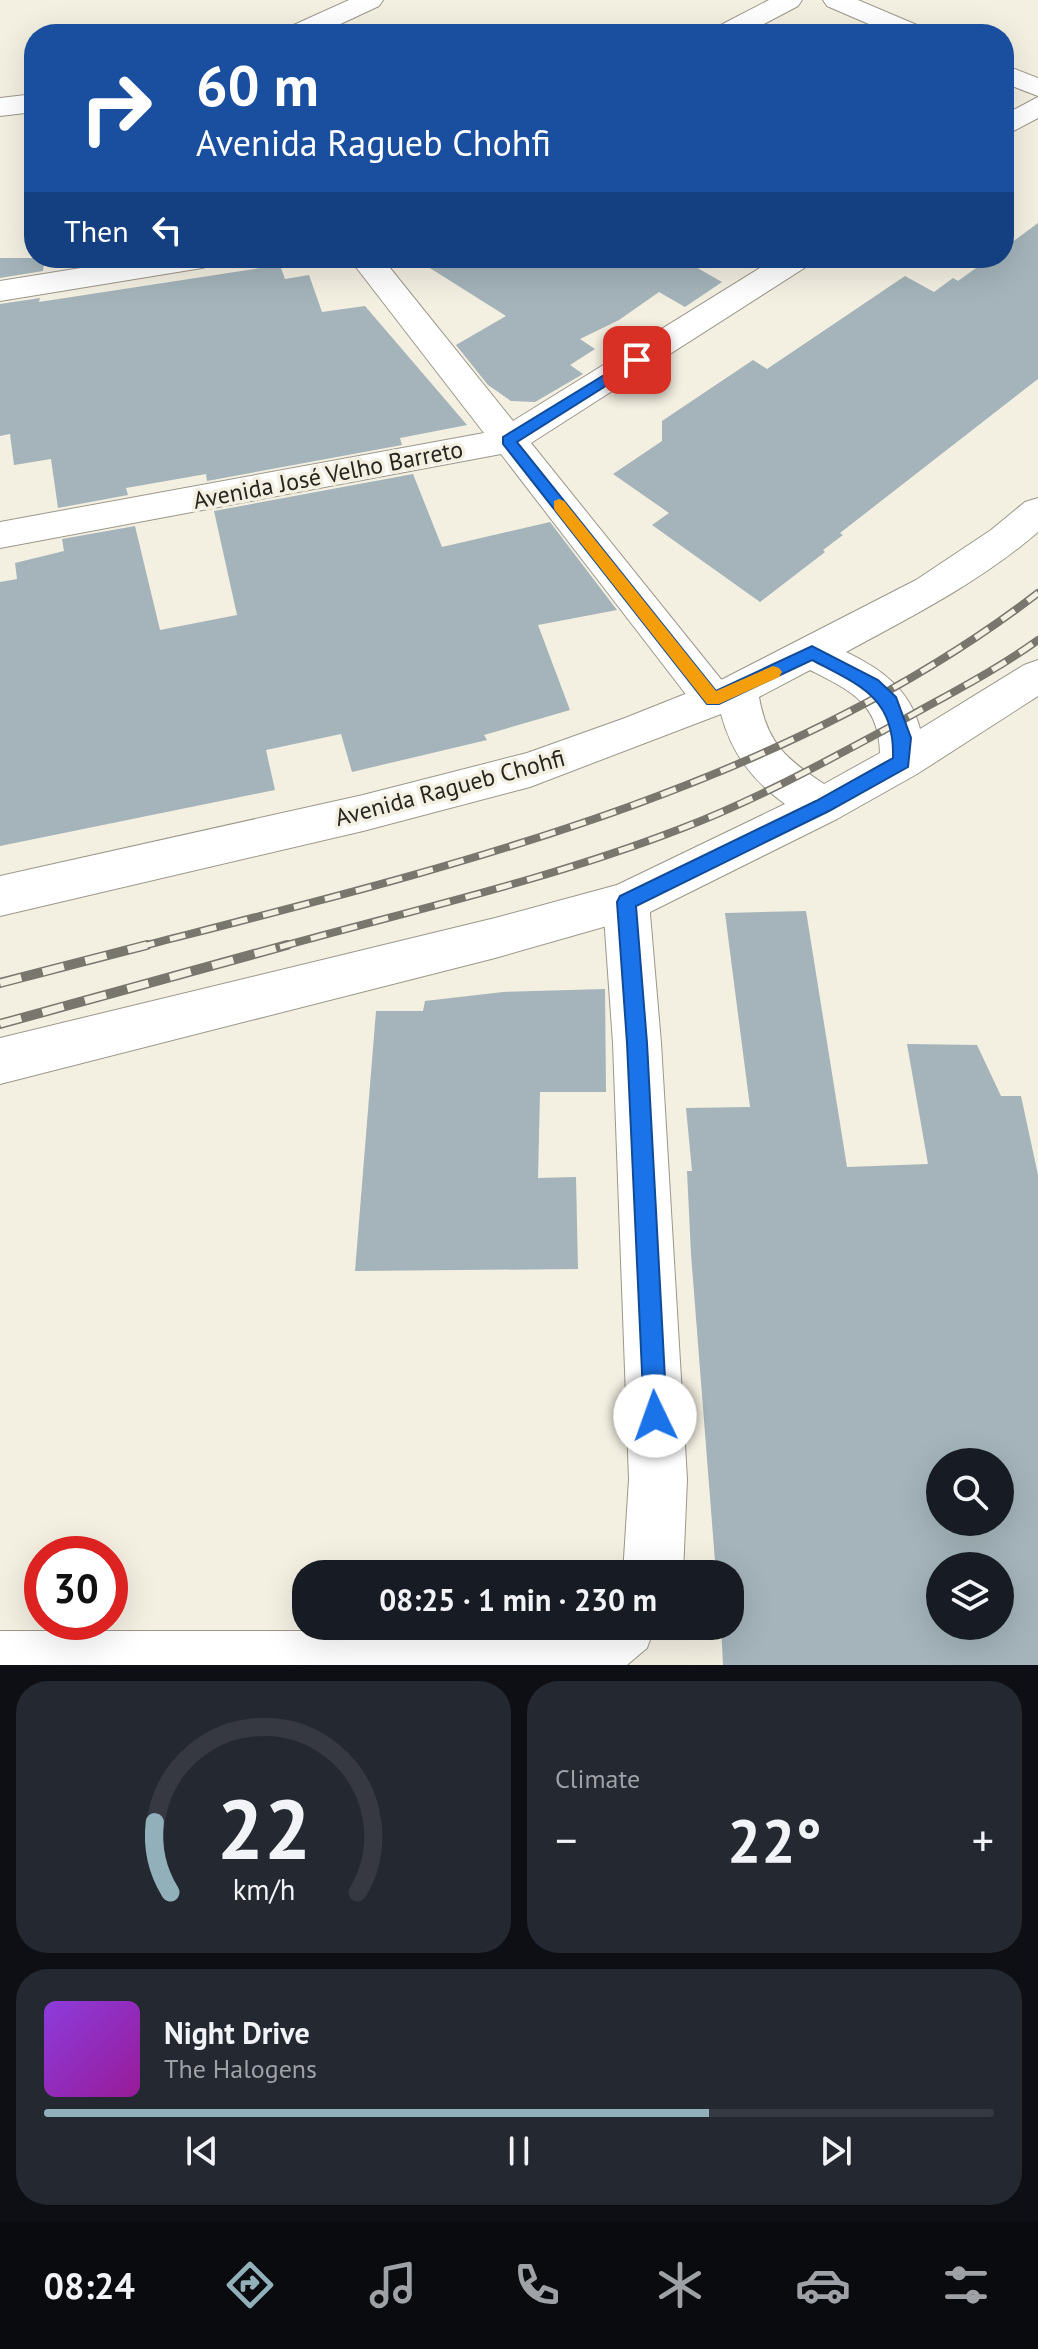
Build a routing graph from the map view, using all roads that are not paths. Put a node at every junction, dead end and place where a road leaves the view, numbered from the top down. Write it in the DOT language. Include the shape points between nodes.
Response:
graph roads {
  1 [pos="370,0"];
  2 [pos="789,0"];
  3 [pos="836,0"];
  4 [pos="318,24"];
  5 [pos="744,24"];
  6 [pos="891,24"];
  7 [pos="1014,77"];
  8 [pos="1038,88"];
  9 [pos="24,104"];
  10 [pos="1038,106"];
  11 [pos="0,107"];
  12 [pos="1014,121"];
  13 [pos="141,268"];
  14 [pos="373,268"];
  15 [pos="782,268"];
  16 [pos="0,291"];
  17 [pos="508,441"];
  18 [pos="1038,511"];
  19 [pos="0,535"];
  20 [pos="812,653"];
  21 [pos="1038,676"];
  22 [pos="725,695"];
  23 [pos="902,762"];
  24 [pos="822,806"];
  25 [pos="0,896"];
  26 [pos="626,902"];
  27 [pos="0,1061"];
  28 [pos="654,1560"];
  29 [pos="609,1640"];
  30 [pos="0,1662"];
  1 -- 4 [label="main road"];
  2 -- 5 [label="main road"];
  3 -- 6 [label="main road"];
  7 -- 8 [label="main road"];
  9 -- 11 [label="main road"];
  10 -- 12 [label="main road"];
  13 -- 16 [label="main road"];
  14 -- 17 [label="main road"];
  15 -- 17 [label="main road, Avenida José Velho Barreto"];
  17 -- 19 [label="main road, Avenida José Velho Barreto"];
  17 -- 22 [label="main road"];
  18 -- 20 [label="main road, Avenida Ragueb Chohfi" via="930,590"];
  20 -- 22 [label="main road, Avenida Ragueb Chohfi"];
  20 -- 23 [label="main road" via="849,670 890,701 903,738"];
  21 -- 23 [label="main road"];
  22 -- 24 [label="main road" via="765,764"];
  22 -- 25 [label="main road, Avenida Ragueb Chohfi" via="530,770"];
  23 -- 24 [label="main road"];
  24 -- 26 [label="main road"];
  26 -- 27 [label="main road"];
  26 -- 28 [label="main road" via="658,1479"];
  29 -- 30 [label="main road" via="569,1662"];
}
